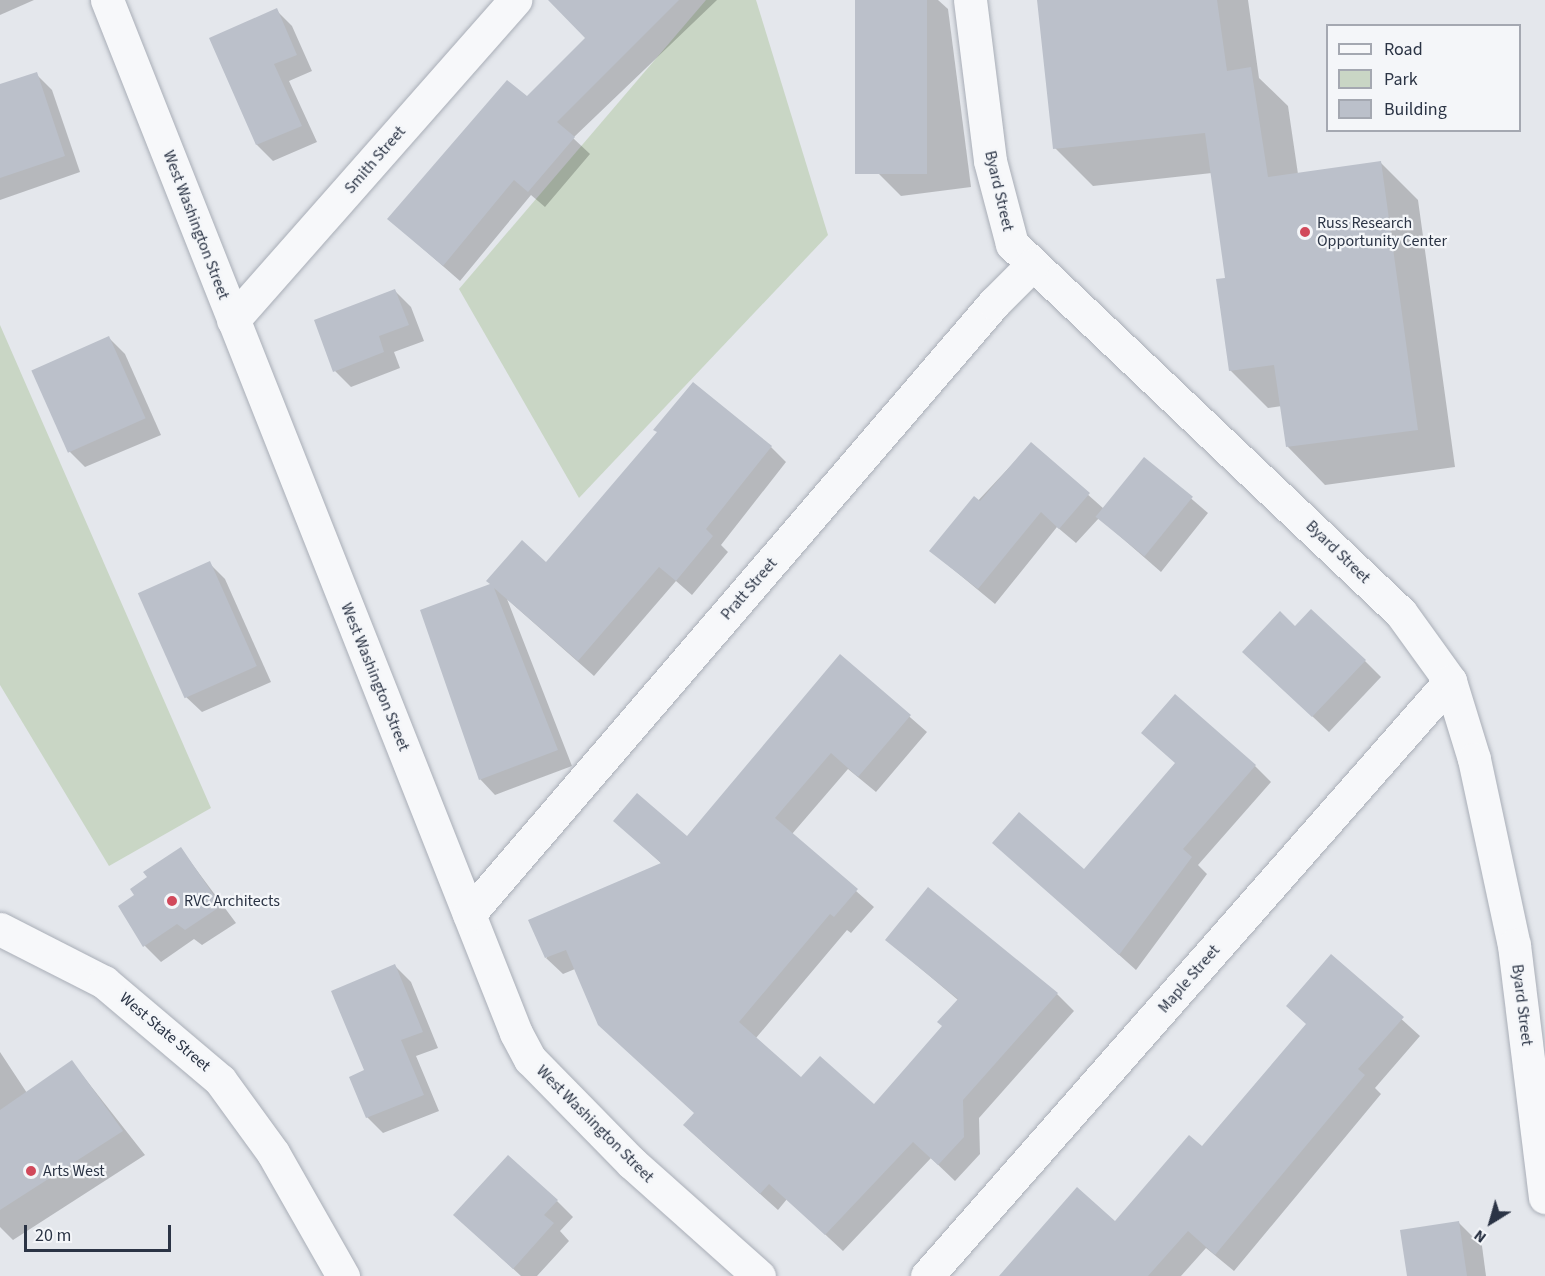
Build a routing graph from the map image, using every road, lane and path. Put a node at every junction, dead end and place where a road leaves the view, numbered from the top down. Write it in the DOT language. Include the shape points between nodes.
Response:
graph roads {
  1 [pos="107,0"];
  2 [pos="515,0"];
  3 [pos="970,0"];
  4 [pos="1032,265"];
  5 [pos="233,320"];
  6 [pos="1450,681"];
  7 [pos="469,914"];
  8 [pos="0,929"];
  9 [pos="1545,1197"];
  10 [pos="343,1276"];
  11 [pos="759,1276"];
  12 [pos="927,1276"];
  1 -- 5 [label="street, West Washington Street"];
  2 -- 5 [label="street, Smith Street"];
  3 -- 4 [label="street, Byard Street" via="1003,223 1012,244"];
  4 -- 6 [label="street, Byard Street" via="1401,613"];
  4 -- 7 [label="street, Pratt Street" via="994,303"];
  5 -- 7 [label="street, West Washington Street"];
  6 -- 9 [label="street, Byard Street" via="1474,759 1514,945"];
  6 -- 12 [label="street, Maple Street"];
  7 -- 11 [label="street, West Washington Street" via="530,1059 632,1163"];
  8 -- 10 [label="street, West State Street" via="104,981 220,1080 273,1153"];
}
